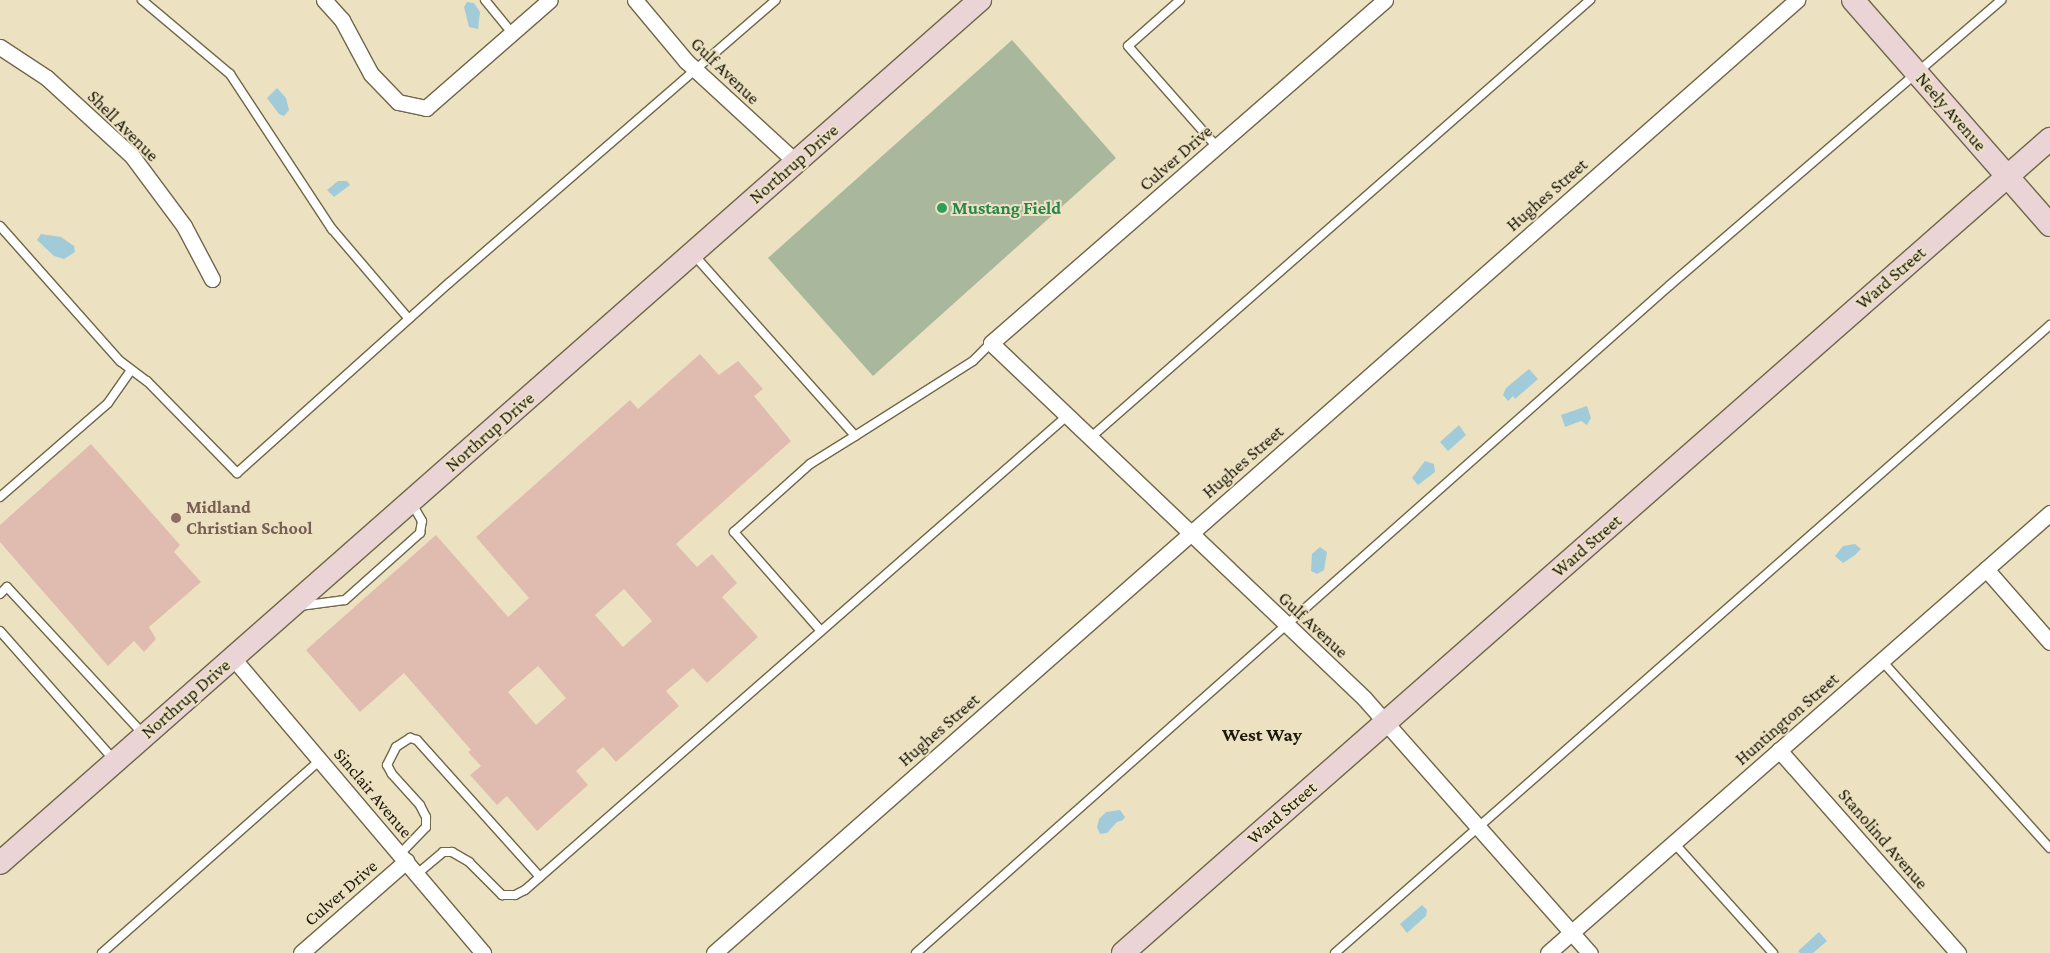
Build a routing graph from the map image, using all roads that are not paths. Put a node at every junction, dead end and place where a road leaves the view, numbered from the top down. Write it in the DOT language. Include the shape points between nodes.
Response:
graph roads {
  1 [pos="142,0"];
  2 [pos="324,0"];
  3 [pos="484,0"];
  4 [pos="550,0"];
  5 [pos="635,0"];
  6 [pos="776,0"];
  7 [pos="980,0"];
  8 [pos="1180,0"];
  9 [pos="1385,0"];
  10 [pos="1590,0"];
  11 [pos="1797,0"];
  12 [pos="1853,0"];
  13 [pos="2001,0"];
  14 [pos="512,33"];
  15 [pos="0,47"];
  16 [pos="696,71"];
  17 [pos="1916,72"];
  18 [pos="2050,139"];
  19 [pos="1217,147"];
  20 [pos="796,162"];
  21 [pos="2007,176"];
  22 [pos="2050,225"];
  23 [pos="0,226"];
  24 [pos="692,254"];
  25 [pos="212,278"];
  26 [pos="409,319"];
  27 [pos="2050,325"];
  28 [pos="991,344"];
  29 [pos="130,372"];
  30 [pos="1066,416"];
  31 [pos="855,436"];
  32 [pos="1090,438"];
  33 [pos="0,497"];
  34 [pos="410,502"];
  35 [pos="2050,513"];
  36 [pos="1190,534"];
  37 [pos="1986,569"];
  38 [pos="0,594"];
  39 [pos="291,608"];
  40 [pos="1286,626"];
  41 [pos="0,631"];
  42 [pos="821,631"];
  43 [pos="2050,642"];
  44 [pos="234,658"];
  45 [pos="1882,661"];
  46 [pos="1386,722"];
  47 [pos="144,736"];
  48 [pos="1779,750"];
  49 [pos="320,760"];
  50 [pos="116,762"];
  51 [pos="1481,828"];
  52 [pos="1674,843"];
  53 [pos="2050,848"];
  54 [pos="403,858"];
  55 [pos="0,863"];
  56 [pos="416,874"];
  57 [pos="540,877"];
  58 [pos="1572,932"];
  59 [pos="102,953"];
  60 [pos="301,953"];
  61 [pos="483,953"];
  62 [pos="714,953"];
  63 [pos="916,953"];
  64 [pos="1123,953"];
  65 [pos="1335,953"];
  66 [pos="1548,953"];
  67 [pos="1590,953"];
  68 [pos="1773,953"];
  69 [pos="1958,953"];
  1 -- 26 [label="lane" via="230,74 332,229"];
  2 -- 14 [label="street" via="342,20 372,74 398,102 426,108"];
  3 -- 14 [label="lane"];
  4 -- 14 [label="street"];
  5 -- 16 [label="street, Gulf Avenue"];
  6 -- 16 [label="lane"];
  7 -- 20 [label="street, Northrup Drive"];
  8 -- 19 [label="lane" via="1128,46"];
  9 -- 19 [label="street, Culver Drive"];
  10 -- 32 [label="lane"];
  11 -- 36 [label="street, Hughes Street"];
  12 -- 17 [label="street, Neely Avenue"];
  13 -- 17 [label="lane"];
  15 -- 25 [label="street, Shell Avenue" via="47,78 132,156 184,226"];
  16 -- 20 [label="street, Gulf Avenue"];
  16 -- 26 [label="lane"];
  17 -- 21 [label="street, Neely Avenue"];
  17 -- 40 [label="lane"];
  18 -- 21 [label="street, Ward Street"];
  19 -- 28 [label="street, Culver Drive"];
  20 -- 24 [label="street, Northrup Drive"];
  21 -- 22 [label="street, Neely Avenue"];
  21 -- 46 [label="street, Ward Street"];
  23 -- 29 [label="lane"];
  24 -- 31 [label="lane"];
  24 -- 34 [label="street, Northrup Drive"];
  26 -- 29 [label="lane" via="237,473 147,381"];
  27 -- 51 [label="lane" via="1616,705"];
  28 -- 30 [label="street, Gulf Avenue"];
  28 -- 31 [label="lane" via="973,361"];
  29 -- 33 [label="lane" via="108,403"];
  30 -- 32 [label="street, Gulf Avenue"];
  30 -- 42 [label="lane"];
  31 -- 42 [label="lane" via="810,464 734,532"];
  32 -- 36 [label="street, Gulf Avenue"];
  34 -- 39 [label="street, Northrup Drive"];
  34 -- 39 [label="lane" via="422,521 420,533 345,600"];
  35 -- 37 [label="street, Huntington Street"];
  36 -- 40 [label="street, Gulf Avenue"];
  36 -- 62 [label="street, Hughes Street"];
  37 -- 43 [label="street"];
  37 -- 45 [label="street, Huntington Street"];
  38 -- 47 [label="lane" via="7,587"];
  39 -- 44 [label="street, Northrup Drive"];
  40 -- 46 [label="street, Gulf Avenue"];
  40 -- 63 [label="lane"];
  41 -- 50 [label="lane"];
  42 -- 57 [label="lane"];
  44 -- 47 [label="street, Northrup Drive"];
  44 -- 49 [label="street, Sinclair Avenue"];
  45 -- 48 [label="street, Huntington Street"];
  45 -- 53 [label="lane"];
  46 -- 51 [label="street, Gulf Avenue"];
  46 -- 64 [label="street, Ward Street"];
  47 -- 50 [label="street, Northrup Drive"];
  48 -- 52 [label="street, Huntington Street"];
  48 -- 69 [label="street, Stanolind Avenue"];
  49 -- 54 [label="street, Sinclair Avenue"];
  49 -- 59 [label="lane"];
  50 -- 55 [label="street, Northrup Drive"];
  51 -- 58 [label="street, Gulf Avenue"];
  51 -- 65 [label="lane"];
  52 -- 58 [label="street, Huntington Street"];
  52 -- 68 [label="lane"];
  54 -- 56 [label="street, Sinclair Avenue"];
  54 -- 57 [label="lane" via="426,827 426,817 387,765 396,747 410,738 418,740"];
  54 -- 60 [label="street, Culver Drive"];
  56 -- 57 [label="lane" via="443,852 452,852 469,862 502,895 515,895"];
  56 -- 61 [label="street, Sinclair Avenue"];
  58 -- 66 [label="street, Huntington Street"];
  58 -- 67 [label="street, Gulf Avenue"];
}
